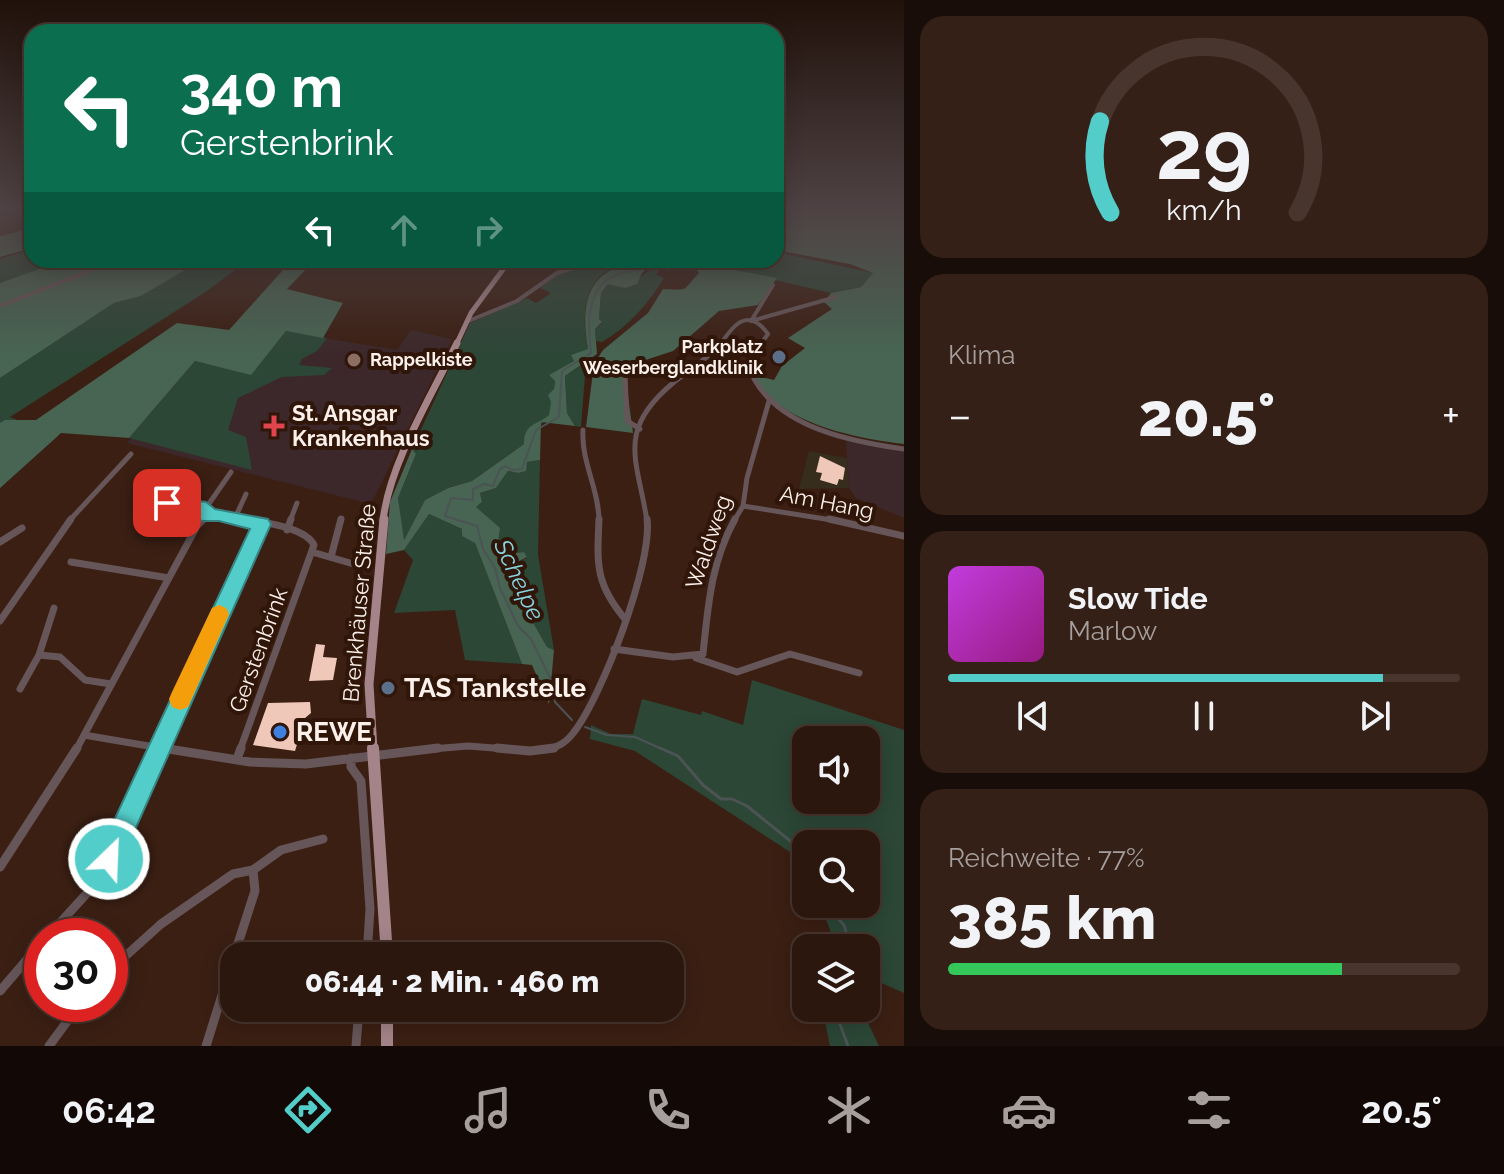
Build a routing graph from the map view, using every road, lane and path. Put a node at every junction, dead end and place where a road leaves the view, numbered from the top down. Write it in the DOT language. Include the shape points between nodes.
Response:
graph roads {
  1 [pos="97,268"];
  2 [pos="504,268"];
  3 [pos="573,268"];
  4 [pos="773,285"];
  5 [pos="836,297"];
  6 [pos="0,306"];
  7 [pos="751,321"];
  8 [pos="466,322"];
  9 [pos="625,375"];
  10 [pos="769,401"];
  11 [pos="640,429"];
  12 [pos="583,430"];
  13 [pos="904,449"];
  14 [pos="131,454"];
  15 [pos="231,472"];
  16 [pos="183,478"];
  17 [pos="246,494"];
  18 [pos="297,503"];
  19 [pos="743,506"];
  20 [pos="206,512"];
  21 [pos="235,518"];
  22 [pos="341,519"];
  23 [pos="261,524"];
  24 [pos="22,528"];
  25 [pos="287,530"];
  26 [pos="904,536"];
  27 [pos="0,542"];
  28 [pos="312,552"];
  29 [pos="331,557"];
  30 [pos="71,562"];
  31 [pos="357,565"];
  32 [pos="169,578"];
  33 [pos="54,608"];
  34 [pos="625,619"];
  35 [pos="0,621"];
  36 [pos="614,649"];
  37 [pos="39,655"];
  38 [pos="696,658"];
  39 [pos="859,673"];
  40 [pos="111,684"];
  41 [pos="20,689"];
  42 [pos="84,735"];
  43 [pos="159,746"];
  44 [pos="373,755"];
  45 [pos="351,758"];
  46 [pos="237,759"];
  47 [pos="323,839"];
  48 [pos="0,867"];
  49 [pos="253,870"];
  50 [pos="64,918"];
  51 [pos="239,942"];
  52 [pos="368,942"];
  53 [pos="386,942"];
  54 [pos="128,954"];
  55 [pos="24,963"];
  56 [pos="0,991"];
  57 [pos="220,1001"];
  58 [pos="67,1022"];
  59 [pos="358,1022"];
  60 [pos="387,1022"];
  61 [pos="49,1046"];
  62 [pos="206,1046"];
  63 [pos="356,1046"];
  64 [pos="387,1046"];
  1 -- 6 [label="street"];
  2 -- 8 [label="main road, Brenkhäuser Straße"];
  3 -- 8 [label="street" via="517,301"];
  4 -- 7 [label="street"];
  5 -- 7 [label="street"];
  7 -- 10 [label="street" via="768,337 751,355 747,370 754,387"];
  7 -- 11 [label="street" via="731,326 716,350 668,385"];
  8 -- 44 [label="main road, Brenkhäuser Straße" via="385,504 370,663"];
  9 -- 11 [label="street" via="627,421"];
  10 -- 13 [label="street" via="827,432"];
  10 -- 19 [label="street, Waldweg"];
  11 -- 34 [label="street" via="634,460 648,535"];
  12 -- 34 [label="street" via="582,450 599,510 600,580"];
  14 -- 35 [label="street" via="75,513"];
  15 -- 20 [label="street"];
  16 -- 20 [label="street" via="167,503"];
  17 -- 21 [label="street"];
  18 -- 25 [label="street"];
  19 -- 26 [label="street, Am Hang"];
  19 -- 38 [label="street, Waldweg" via="710,581 705,645"];
  20 -- 21 [label="street"];
  20 -- 32 [label="street"];
  21 -- 23 [label="street"];
  22 -- 29 [label="street"];
  23 -- 25 [label="street"];
  23 -- 43 [label="street"];
  24 -- 27 [label="street"];
  25 -- 28 [label="street" via="311,539"];
  28 -- 29 [label="street"];
  28 -- 46 [label="street, Gerstenbrink"];
  29 -- 31 [label="street"];
  30 -- 32 [label="street"];
  32 -- 40 [label="street"];
  33 -- 37 [label="street"];
  34 -- 36 [label="street"];
  36 -- 38 [label="street"];
  36 -- 44 [label="street" via="562,746 543,751 470,746"];
  37 -- 40 [label="street" via="66,659 77,676"];
  37 -- 41 [label="street"];
  38 -- 39 [label="street" via="737,672 790,654"];
  40 -- 42 [label="street"];
  42 -- 43 [label="street"];
  42 -- 48 [label="street"];
  43 -- 46 [label="street"];
  43 -- 50 [label="street" via="100,879"];
  44 -- 45 [label="street"];
  44 -- 53 [label="main road, Brenkhäuser Straße"];
  45 -- 46 [label="street" via="308,764"];
  45 -- 52 [label="street" via="361,781"];
  47 -- 49 [label="street" via="281,850"];
  49 -- 51 [label="street" via="255,891"];
  49 -- 54 [label="street" via="233,874 187,903"];
  55 -- 56 [label="street"];
  57 -- 62 [label="street"];
  58 -- 61 [label="street"];
  59 -- 63 [label="street"];
  60 -- 64 [label="main road"];
}
